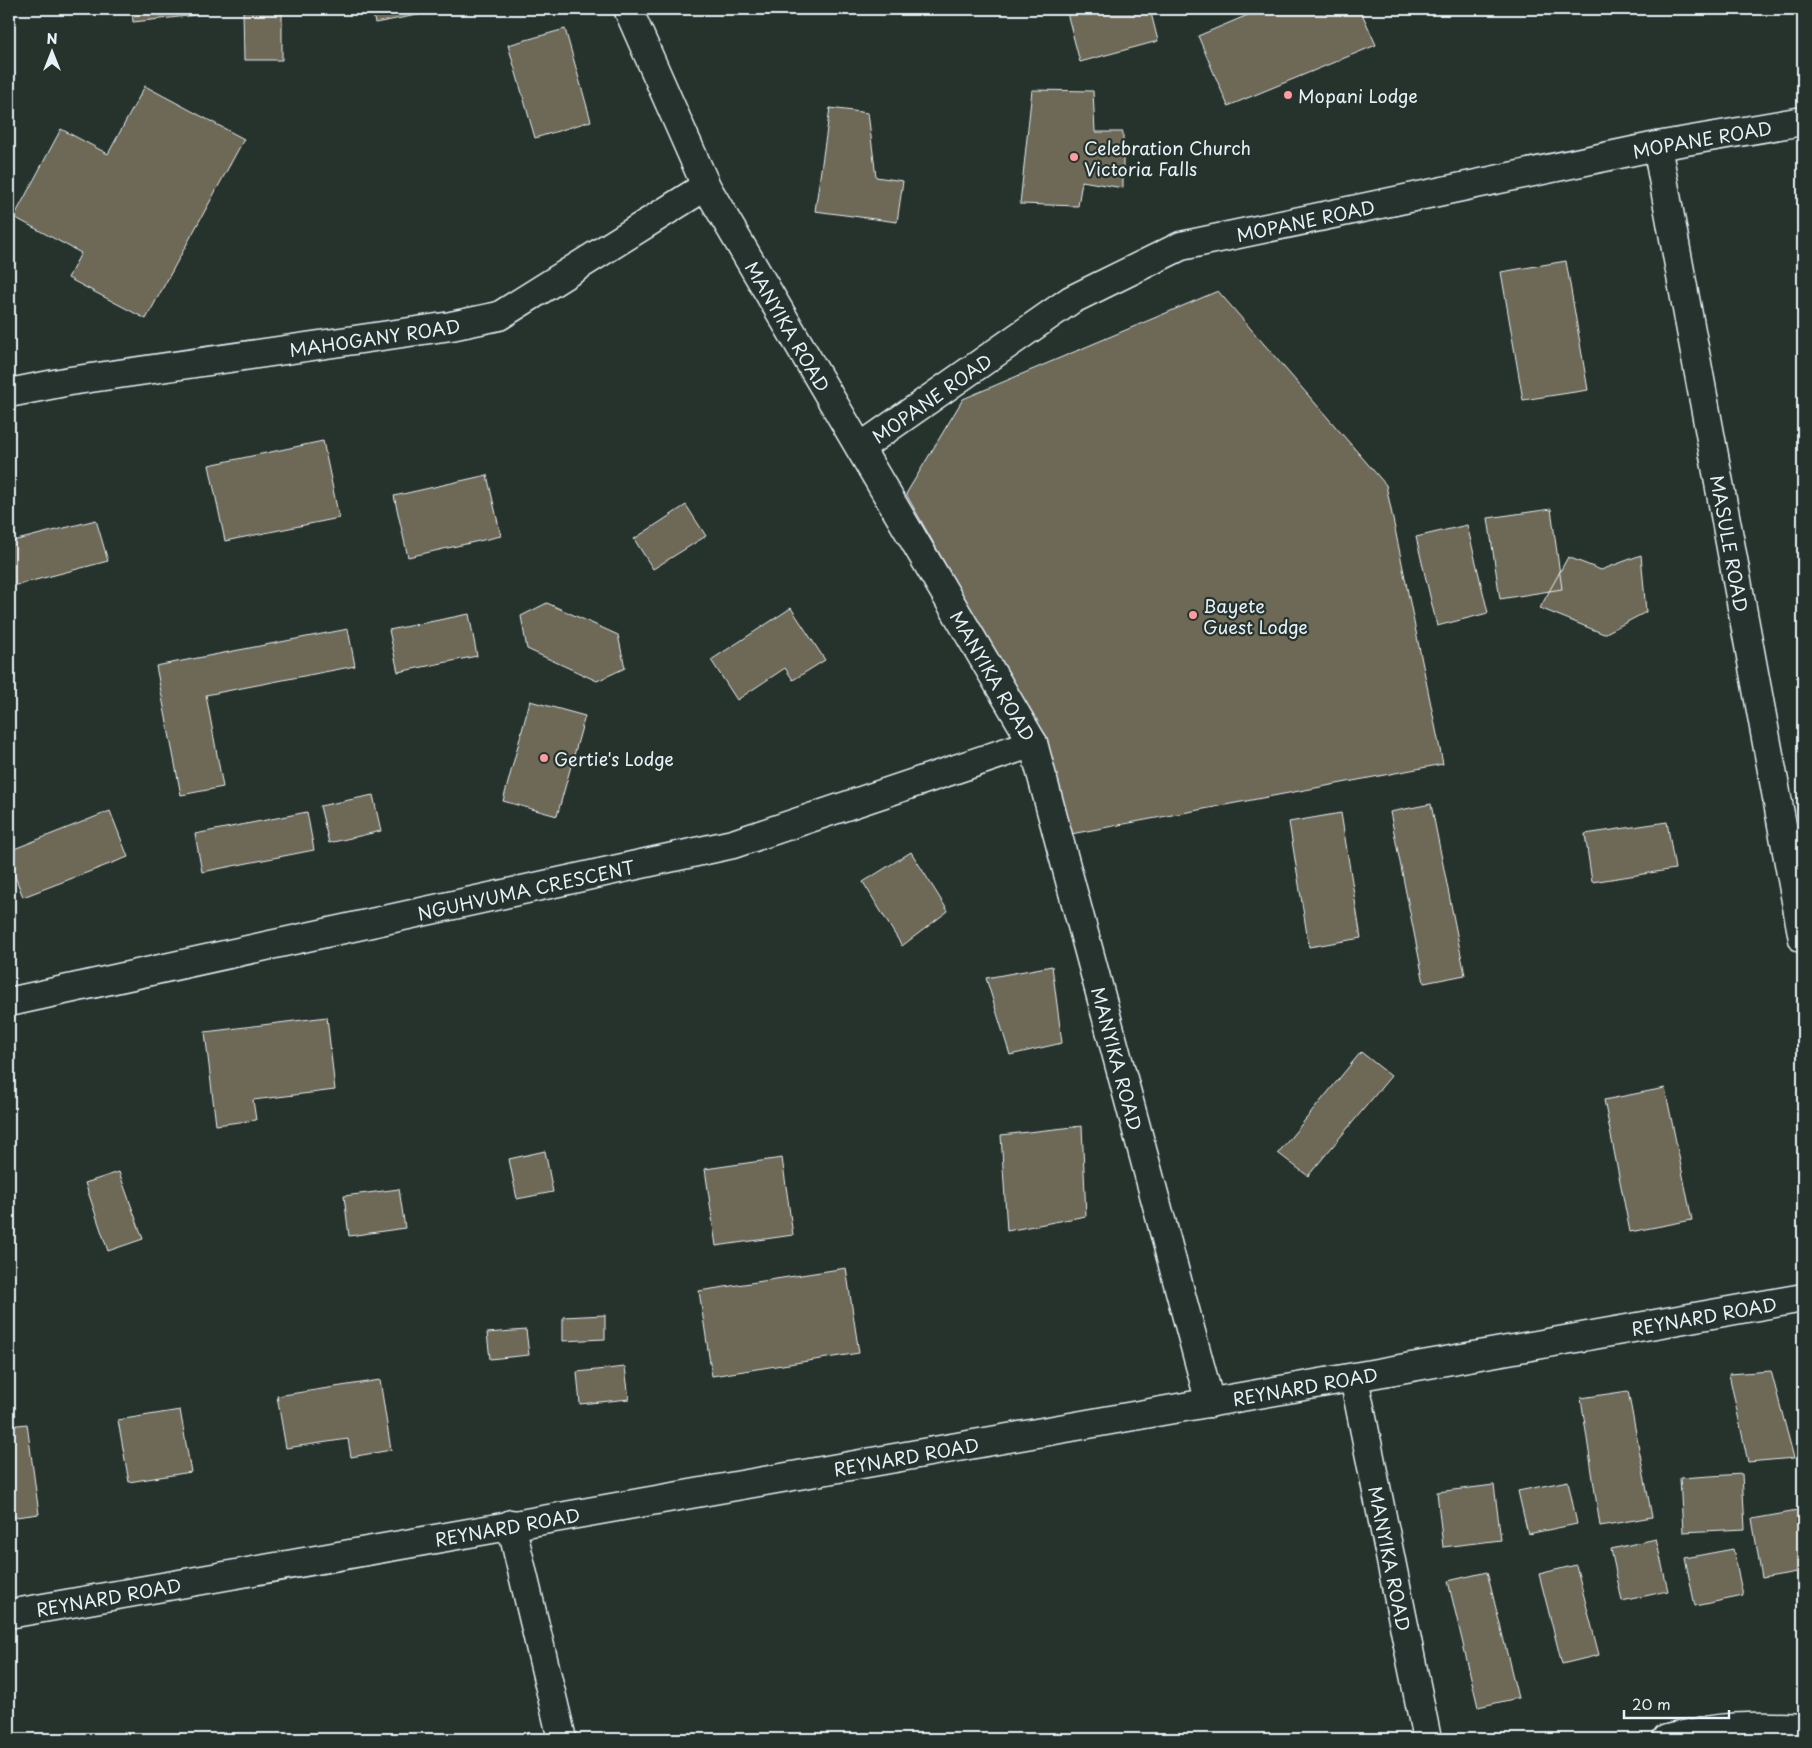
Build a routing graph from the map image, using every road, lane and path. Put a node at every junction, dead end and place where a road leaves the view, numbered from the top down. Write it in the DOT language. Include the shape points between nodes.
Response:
graph roads {
  1 [pos="628,9"];
  2 [pos="1803,121"];
  3 [pos="1657,146"];
  4 [pos="706,186"];
  5 [pos="9,393"];
  6 [pos="861,447"];
  7 [pos="1033,743"];
  8 [pos="1803,939"];
  9 [pos="9,1002"];
  10 [pos="1803,1298"];
  11 [pos="1354,1378"];
  12 [pos="1210,1404"];
  13 [pos="512,1524"];
  14 [pos="9,1614"];
  15 [pos="1803,1728"];
  16 [pos="562,1739"];
  17 [pos="1427,1739"];
  18 [pos="1667,1739"];
  1 -- 4 [label="street, MANYIKA ROAD"];
  2 -- 3 [label="street, MOPANE ROAD"];
  3 -- 6 [label="street, MOPANE ROAD" via="1181,246 1071,300"];
  3 -- 8 [label="street, MASULE ROAD"];
  4 -- 5 [label="street, MAHOGANY ROAD" via="499,316"];
  4 -- 6 [label="street, MANYIKA ROAD"];
  6 -- 7 [label="street, MANYIKA ROAD"];
  7 -- 9 [label="street, NGUHVUMA CRESCENT" via="733,844"];
  7 -- 12 [label="street, MANYIKA ROAD"];
  10 -- 11 [label="street, REYNARD ROAD"];
  11 -- 12 [label="street, REYNARD ROAD"];
  11 -- 17 [label="street, MANYIKA ROAD"];
  12 -- 13 [label="street, REYNARD ROAD"];
  13 -- 14 [label="street, REYNARD ROAD"];
  13 -- 16 [label="street"];
  15 -- 18 [label="street" via="1750,1725"];
}
